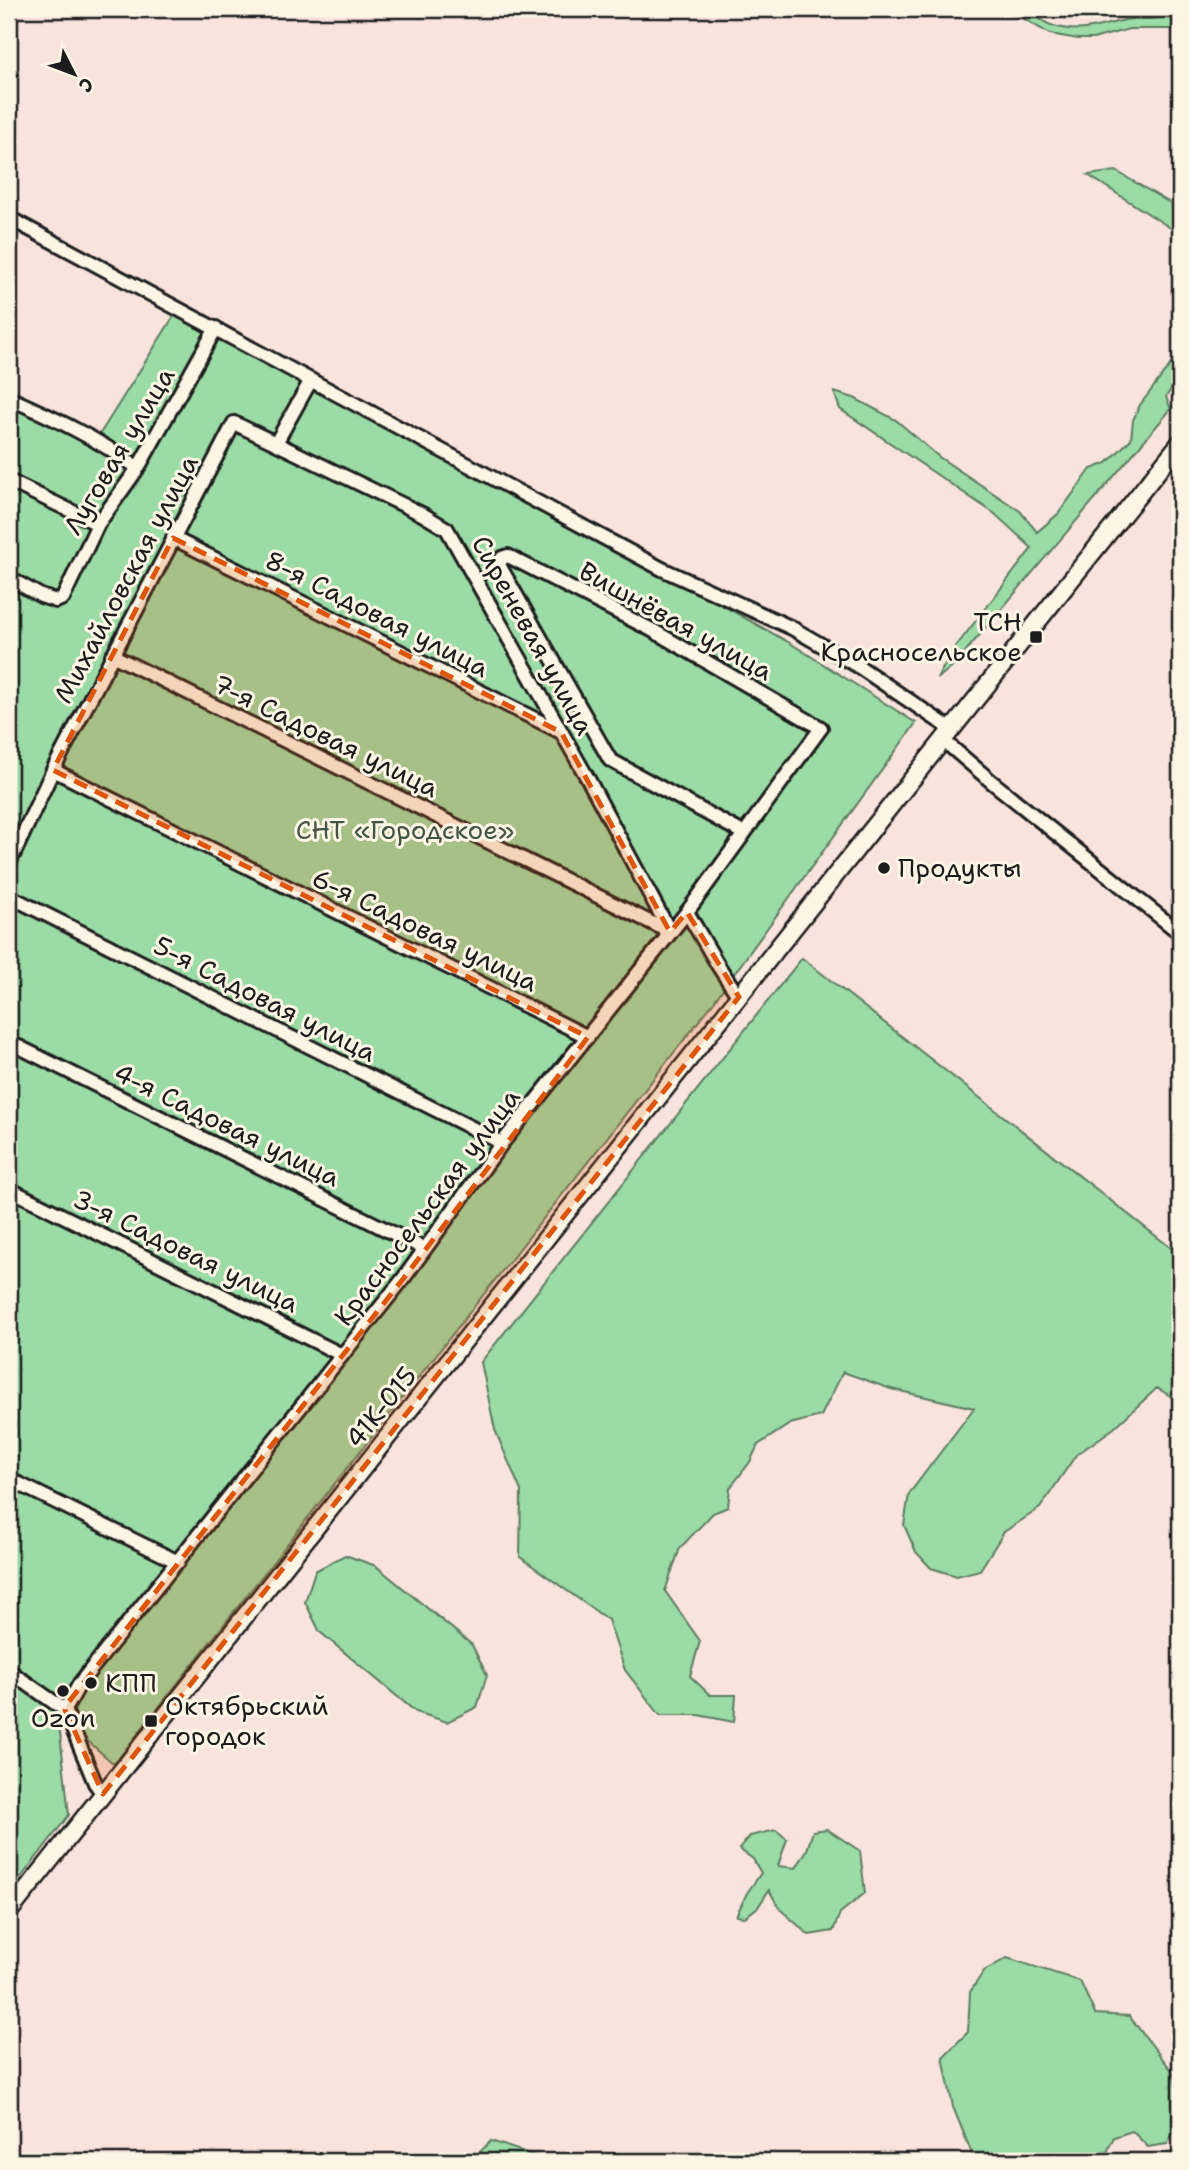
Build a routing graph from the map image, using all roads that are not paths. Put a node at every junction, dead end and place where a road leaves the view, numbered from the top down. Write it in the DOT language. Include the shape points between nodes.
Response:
graph roads {
  1 [pos="9,218"];
  2 [pos="216,328"];
  3 [pos="311,380"];
  4 [pos="9,398"];
  5 [pos="276,443"];
  6 [pos="1180,443"];
  7 [pos="138,468"];
  8 [pos="9,481"];
  9 [pos="98,524"];
  10 [pos="173,538"];
  11 [pos="9,578"];
  12 [pos="112,655"];
  13 [pos="821,728"];
  14 [pos="561,732"];
  15 [pos="947,735"];
  16 [pos="52,770"];
  17 [pos="743,833"];
  18 [pos="9,864"];
  19 [pos="9,897"];
  20 [pos="687,912"];
  21 [pos="670,932"];
  22 [pos="1180,933"];
  23 [pos="739,997"];
  24 [pos="589,1037"];
  25 [pos="9,1042"];
  26 [pos="502,1143"];
  27 [pos="9,1189"];
  28 [pos="425,1249"];
  29 [pos="342,1355"];
  30 [pos="9,1479"];
  31 [pos="178,1562"];
  32 [pos="9,1671"];
  33 [pos="65,1710"];
  34 [pos="103,1794"];
  35 [pos="9,1912"];
  1 -- 2 [label="street"];
  2 -- 3 [label="street"];
  2 -- 7 [label="street, Луговая улица"];
  3 -- 5 [label="street"];
  3 -- 15 [label="street" via="662,569 792,628 858,667"];
  4 -- 7 [label="street" via="63,423"];
  5 -- 10 [label="street, Михайловская улица" via="234,423"];
  5 -- 14 [label="street, Сиреневая улица" via="447,529"];
  6 -- 15 [label="main road, 41К-015"];
  7 -- 9 [label="street, Луговая улица"];
  8 -- 9 [label="street"];
  9 -- 11 [label="street, Луговая улица" via="63,598 56,601"];
  10 -- 12 [label="street, Михайловская улица"];
  10 -- 14 [label="street, 8-я Садовая улица"];
  12 -- 16 [label="street, Михайловская улица"];
  12 -- 21 [label="street, 7-я Садовая улица"];
  13 -- 17 [label="street, Красносельская улица"];
  13 -- 17 [label="street, Вишнёвая улица" via="652,630 508,556 502,558 499,565 610,760"];
  14 -- 21 [label="street, Сиреневая улица"];
  15 -- 22 [label="street" via="992,782"];
  15 -- 23 [label="main road, 41К-015"];
  16 -- 18 [label="street, Михайловская улица"];
  16 -- 24 [label="street, 6-я Садовая улица"];
  17 -- 20 [label="street, Красносельская улица"];
  19 -- 26 [label="street, 5-я Садовая улица"];
  20 -- 21 [label="street, Красносельская улица"];
  20 -- 23 [label="street"];
  21 -- 24 [label="street, Красносельская улица"];
  23 -- 34 [label="main road, 41К-015"];
  24 -- 26 [label="street, Красносельская улица"];
  25 -- 28 [label="street, 4-я Садовая улица"];
  26 -- 28 [label="street, Красносельская улица"];
  27 -- 29 [label="street, 3-я Садовая улица"];
  28 -- 29 [label="street, Красносельская улица"];
  29 -- 31 [label="street, Красносельская улица"];
  30 -- 31 [label="street"];
  31 -- 33 [label="street, Красносельская улица" via="80,1684"];
  32 -- 33 [label="street"];
  33 -- 34 [label="street"];
  34 -- 35 [label="main road, 41К-015"];
}
